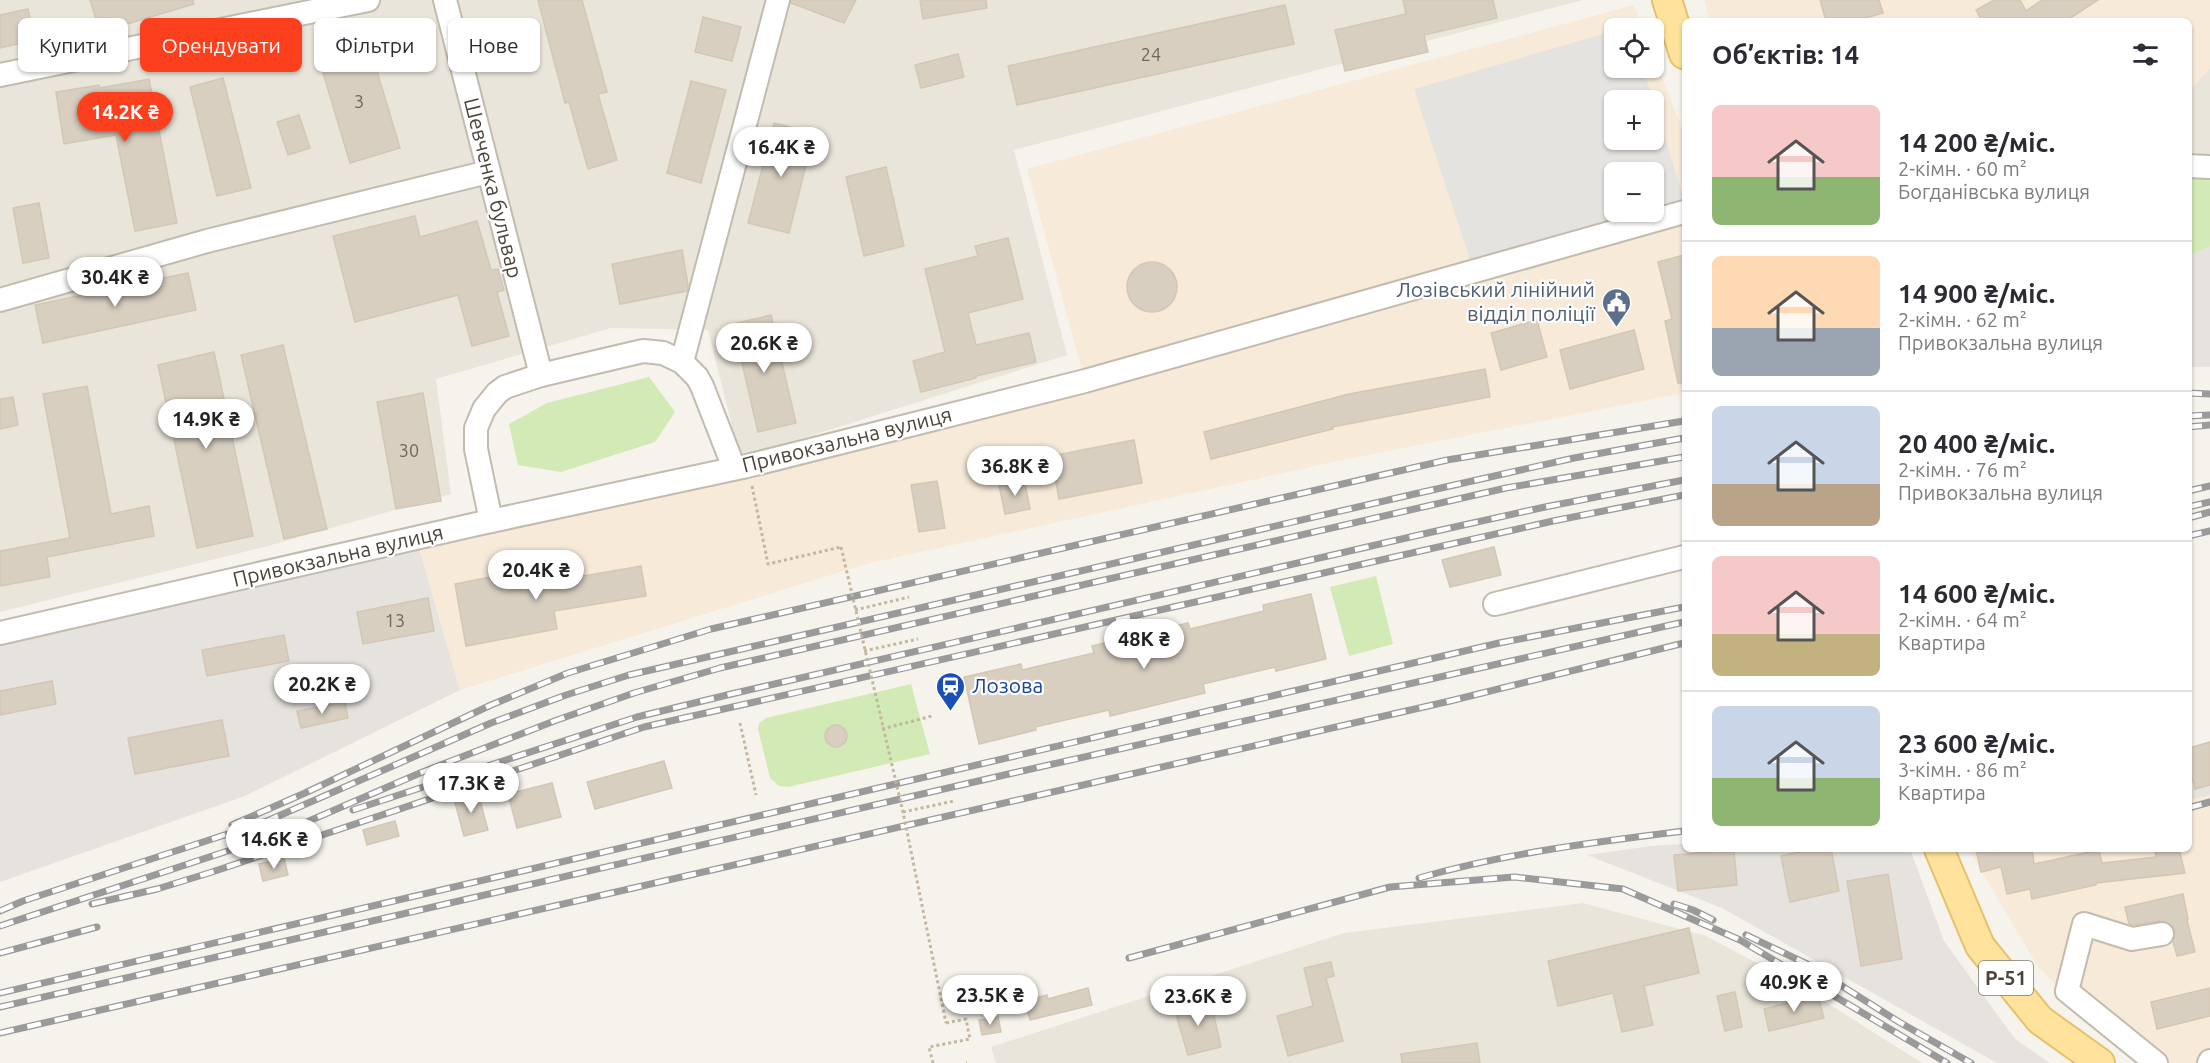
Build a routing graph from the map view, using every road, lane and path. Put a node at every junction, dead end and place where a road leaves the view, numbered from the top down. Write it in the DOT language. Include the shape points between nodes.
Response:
graph roads {
  1 [pos="368,0"];
  2 [pos="446,0"];
  3 [pos="778,0"];
  4 [pos="1668,0"];
  5 [pos="1682,47"];
  6 [pos="0,75"];
  7 [pos="2192,166"];
  8 [pos="2210,167"];
  9 [pos="488,172"];
  10 [pos="1682,213"];
  11 [pos="0,300"];
  12 [pos="682,362"];
  13 [pos="541,375"];
  14 [pos="741,467"];
  15 [pos="491,521"];
  16 [pos="1682,557"];
  17 [pos="909,597"];
  18 [pos="1495,604"];
  19 [pos="855,610"];
  20 [pos="0,633"];
  21 [pos="918,639"];
  22 [pos="864,651"];
  23 [pos="932,716"];
  24 [pos="740,723"];
  25 [pos="882,729"];
  26 [pos="756,795"];
  27 [pos="954,801"];
  28 [pos="903,812"];
  29 [pos="1942,858"];
  30 [pos="2162,934"];
  31 [pos="933,1063"];
  32 [pos="2100,1063"];
  33 [pos="2156,1063"];
  1 -- 6 [label="street"];
  2 -- 9 [label="street, Шевченка бульвар"];
  3 -- 12 [label="street"];
  4 -- 5 [label="main road"];
  7 -- 8 [label="street"];
  9 -- 11 [label="street" via="207,241"];
  9 -- 13 [label="street, Шевченка бульвар"];
  10 -- 14 [label="street, Привокзальна вулиця" via="1085,381"];
  12 -- 13 [label="street" via="663,353 643,351"];
  12 -- 14 [label="street" via="697,377"];
  13 -- 15 [label="street" via="505,387 490,401 476,428 476,449"];
  14 -- 15 [label="street, Привокзальна вулиця"];
  14 -- 19 [label="path, bridge" via="768,564 841,547"];
  15 -- 20 [label="street, Привокзальна вулиця"];
  16 -- 18 [label="street"];
  17 -- 19 [label="path"];
  19 -- 22 [label="path, bridge"];
  21 -- 22 [label="path"];
  22 -- 25 [label="path, bridge"];
  23 -- 25 [label="path"];
  24 -- 26 [label="path"];
  25 -- 28 [label="path, bridge"];
  27 -- 28 [label="path"];
  28 -- 31 [label="path, bridge" via="946,1023 966,1019 970,1039 930,1047"];
  29 -- 32 [label="main road, Р-51" via="1980,946 2040,1020"];
  30 -- 33 [label="street" via="2132,939 2084,924 2067,991"];
}
